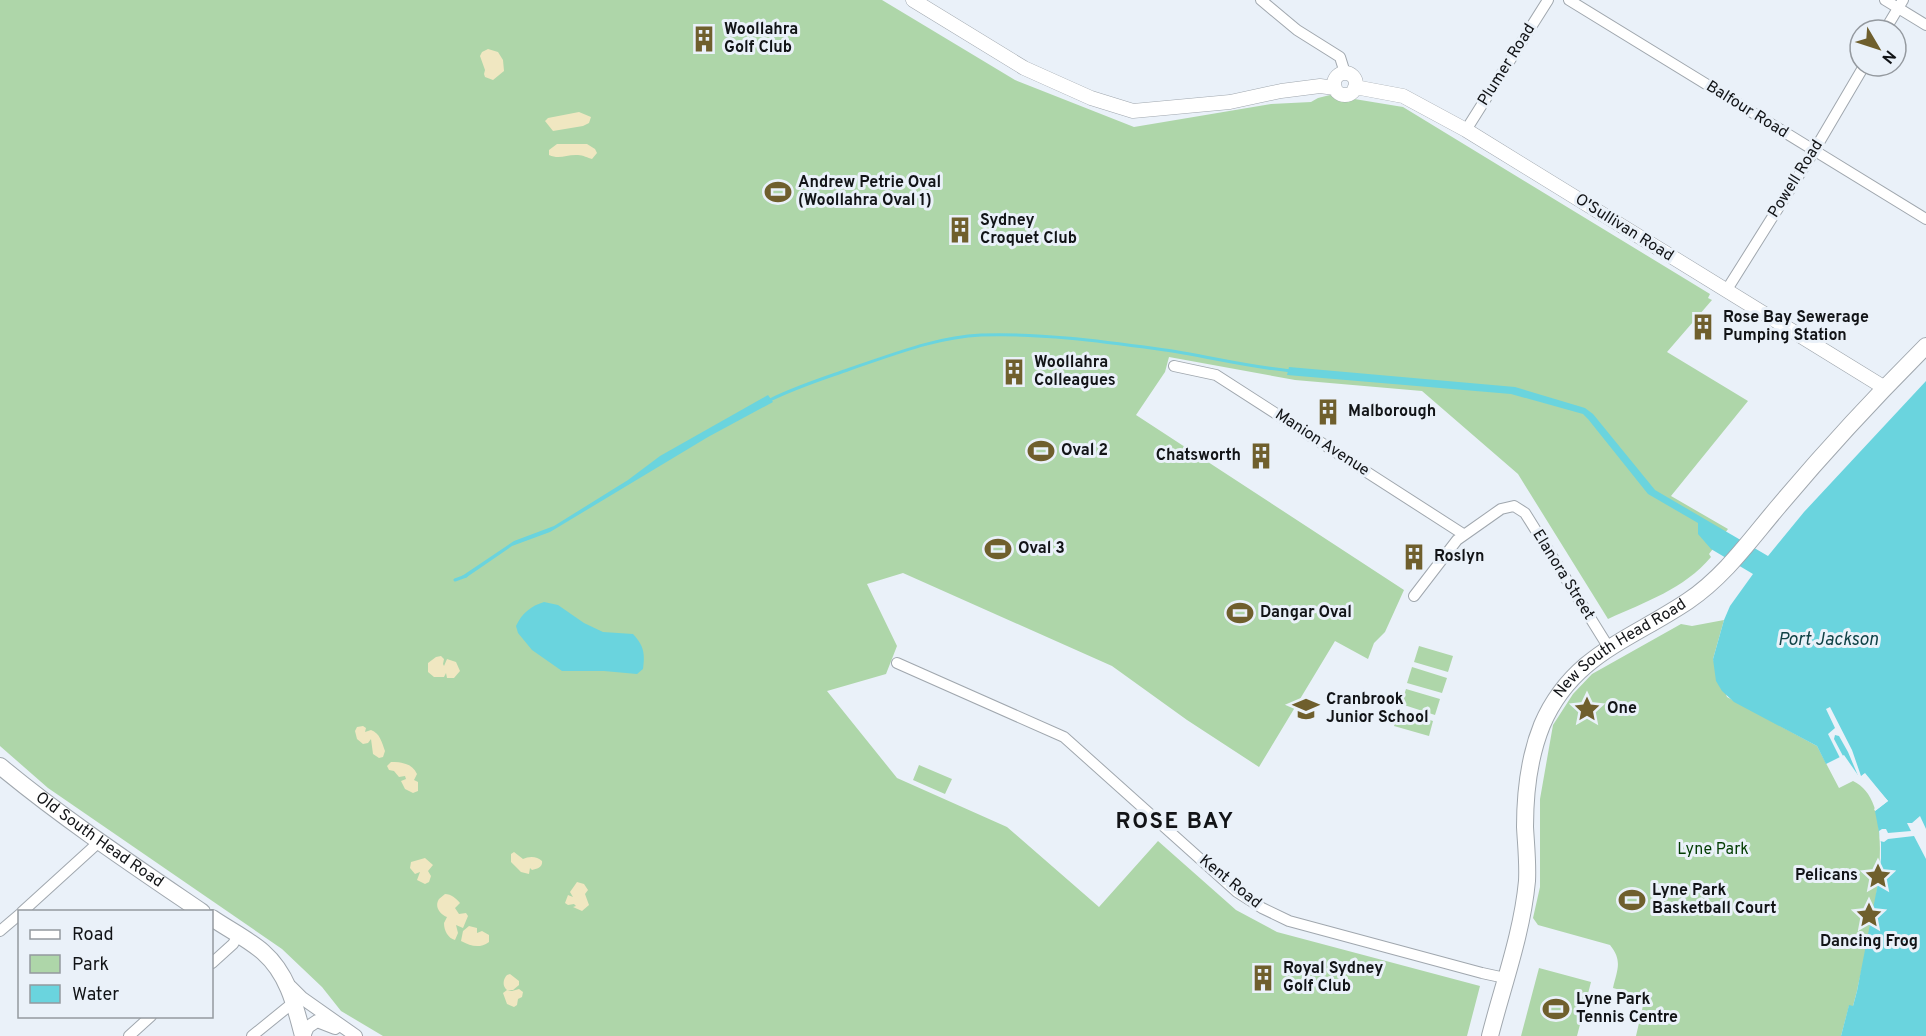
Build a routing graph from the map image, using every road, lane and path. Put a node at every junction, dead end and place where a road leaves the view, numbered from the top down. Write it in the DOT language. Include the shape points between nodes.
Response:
graph roads {
  1 [pos="913,0"];
  2 [pos="1261,0"];
  3 [pos="1548,0"];
  4 [pos="1569,0"];
  5 [pos="1885,0"];
  6 [pos="1901,4"];
  7 [pos="1892,18"];
  8 [pos="1926,25"];
  9 [pos="1345,73"];
  10 [pos="1857,78"];
  11 [pos="1355,87"];
  12 [pos="1335,88"];
  13 [pos="1466,130"];
  14 [pos="1814,151"];
  15 [pos="1926,219"];
  16 [pos="1726,291"];
  17 [pos="1926,346"];
  18 [pos="1174,366"];
  19 [pos="1885,388"];
  20 [pos="1463,534"];
  21 [pos="1414,596"];
  22 [pos="1609,648"];
  23 [pos="897,663"];
  24 [pos="0,766"];
  25 [pos="99,842"];
  26 [pos="24,910"];
  27 [pos="199,910"];
  28 [pos="18,916"];
  29 [pos="213,919"];
  30 [pos="0,931"];
  31 [pos="238,936"];
  32 [pos="213,962"];
  33 [pos="1505,978"];
  34 [pos="288,984"];
  35 [pos="294,1002"];
  36 [pos="150,1018"];
  37 [pos="129,1036"];
  38 [pos="252,1036"];
  39 [pos="304,1036"];
  40 [pos="348,1036"];
  41 [pos="356,1036"];
  42 [pos="1490,1036"];
  1 -- 12 [label="main road" via="1024,68 1091,98 1133,111 1230,102 1320,86"];
  2 -- 9 [label="street" via="1340,57"];
  3 -- 13 [label="street, Plumer Road"];
  4 -- 14 [label="street, Balfour Road"];
  5 -- 6 [label="street"];
  6 -- 7 [label="street"];
  6 -- 8 [label="street"];
  9 -- 11 [label="main road" via="1353,77"];
  9 -- 12 [label="main road" via="1336,78"];
  10 -- 14 [label="street, Powell Road"];
  11 -- 12 [label="main road" via="1343,94"];
  11 -- 13 [label="main road, O'Sullivan Road" via="1403,96"];
  13 -- 16 [label="main road, O'Sullivan Road"];
  14 -- 15 [label="street, Balfour Road"];
  14 -- 16 [label="street, Powell Road"];
  16 -- 19 [label="main road, O'Sullivan Road"];
  17 -- 19 [label="main road, New South Head Road"];
  18 -- 20 [label="street, Manion Avenue" via="1216,375"];
  19 -- 22 [label="main road, New South Head Road" via="1710,584"];
  20 -- 21 [label="street"];
  20 -- 22 [label="street, Elanora Street" via="1501,509 1514,506 1525,513"];
  22 -- 33 [label="main road, New South Head Road" via="1562,688 1535,747 1526,799 1527,882"];
  23 -- 33 [label="street, Kent Road" via="1064,737 1237,892 1262,908 1297,924"];
  24 -- 25 [label="main road, Old South Head Road"];
  25 -- 26 [label="street"];
  25 -- 27 [label="main road, Old South Head Road"];
  28 -- 30 [label="street"];
  29 -- 31 [label="main road"];
  31 -- 32 [label="street"];
  31 -- 34 [label="main road" via="262,951"];
  33 -- 42 [label="main road, New South Head Road"];
  34 -- 35 [label="main road"];
  34 -- 41 [label="street"];
  35 -- 38 [label="street"];
  35 -- 39 [label="main road"];
  36 -- 37 [label="street"];
  39 -- 40 [label="street" via="317,1020"];
}
